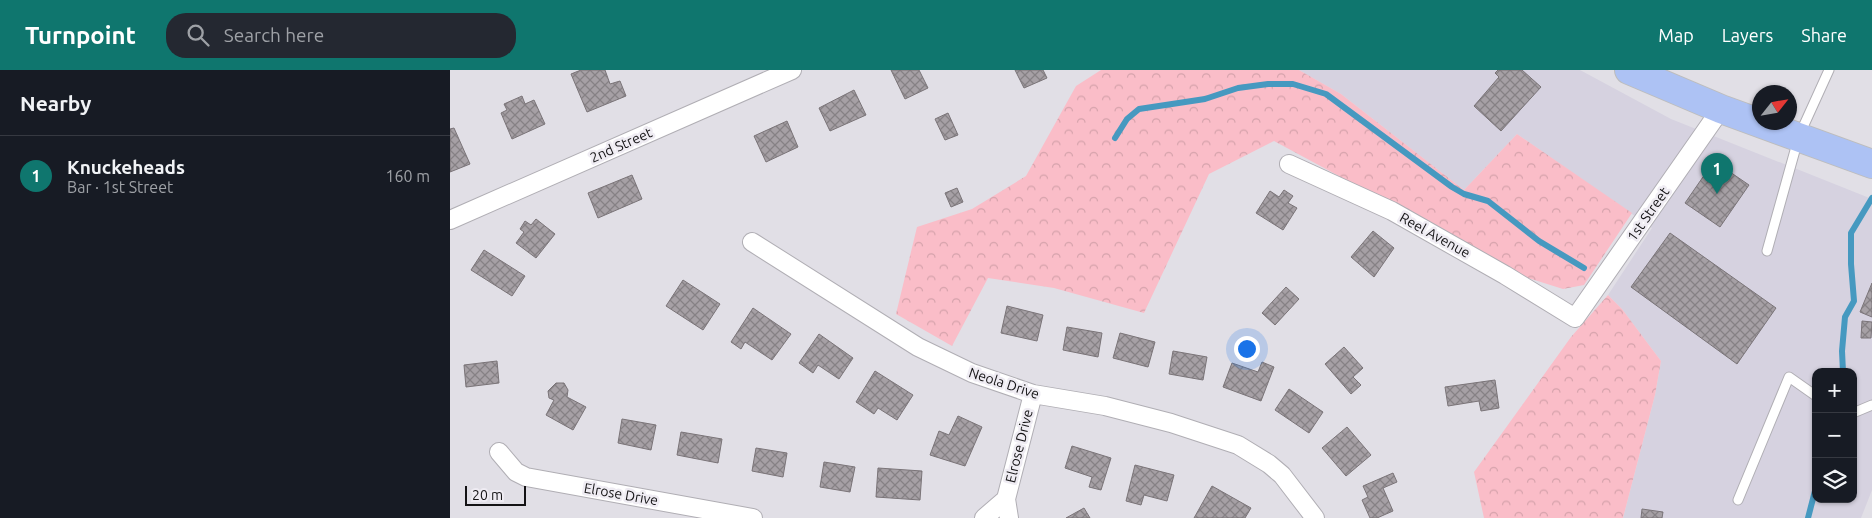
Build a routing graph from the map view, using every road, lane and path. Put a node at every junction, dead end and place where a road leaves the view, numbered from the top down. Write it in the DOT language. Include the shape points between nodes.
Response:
graph roads {
  1 [pos="792,70"];
  2 [pos="1629,70"];
  3 [pos="1829,70"];
  4 [pos="1721,109"];
  5 [pos="1799,136"];
  6 [pos="1289,164"];
  7 [pos="1872,164"];
  8 [pos="450,220"];
  9 [pos="752,242"];
  10 [pos="1767,251"];
  11 [pos="1575,318"];
  12 [pos="1812,393"];
  13 [pos="1033,394"];
  14 [pos="1872,405"];
  15 [pos="1857,411"];
  16 [pos="499,452"];
  17 [pos="1006,499"];
  18 [pos="1738,500"];
  19 [pos="753,518"];
  20 [pos="984,518"];
  21 [pos="1009,518"];
  22 [pos="1315,518"];
  1 -- 8 [label="street, 2nd Street"];
  2 -- 4 [label="main road"];
  3 -- 5 [label="lane"];
  4 -- 5 [label="main road"];
  4 -- 11 [label="street, 1st Street"];
  5 -- 7 [label="main road"];
  5 -- 10 [label="lane"];
  6 -- 11 [label="street, Reel Avenue" via="1392,211 1505,274"];
  9 -- 13 [label="street, Neola Drive" via="944,361"];
  12 -- 18 [label="lane" via="1789,377"];
  13 -- 17 [label="street, Elrose Drive"];
  13 -- 22 [label="street, Neola Drive" via="1105,406 1238,445 1282,475"];
  14 -- 15 [label="lane"];
  16 -- 19 [label="street, Elrose Drive" via="516,472 526,476"];
  17 -- 20 [label="street, Elrose Drive"];
  17 -- 21 [label="street, Elrose Drive"];
}
